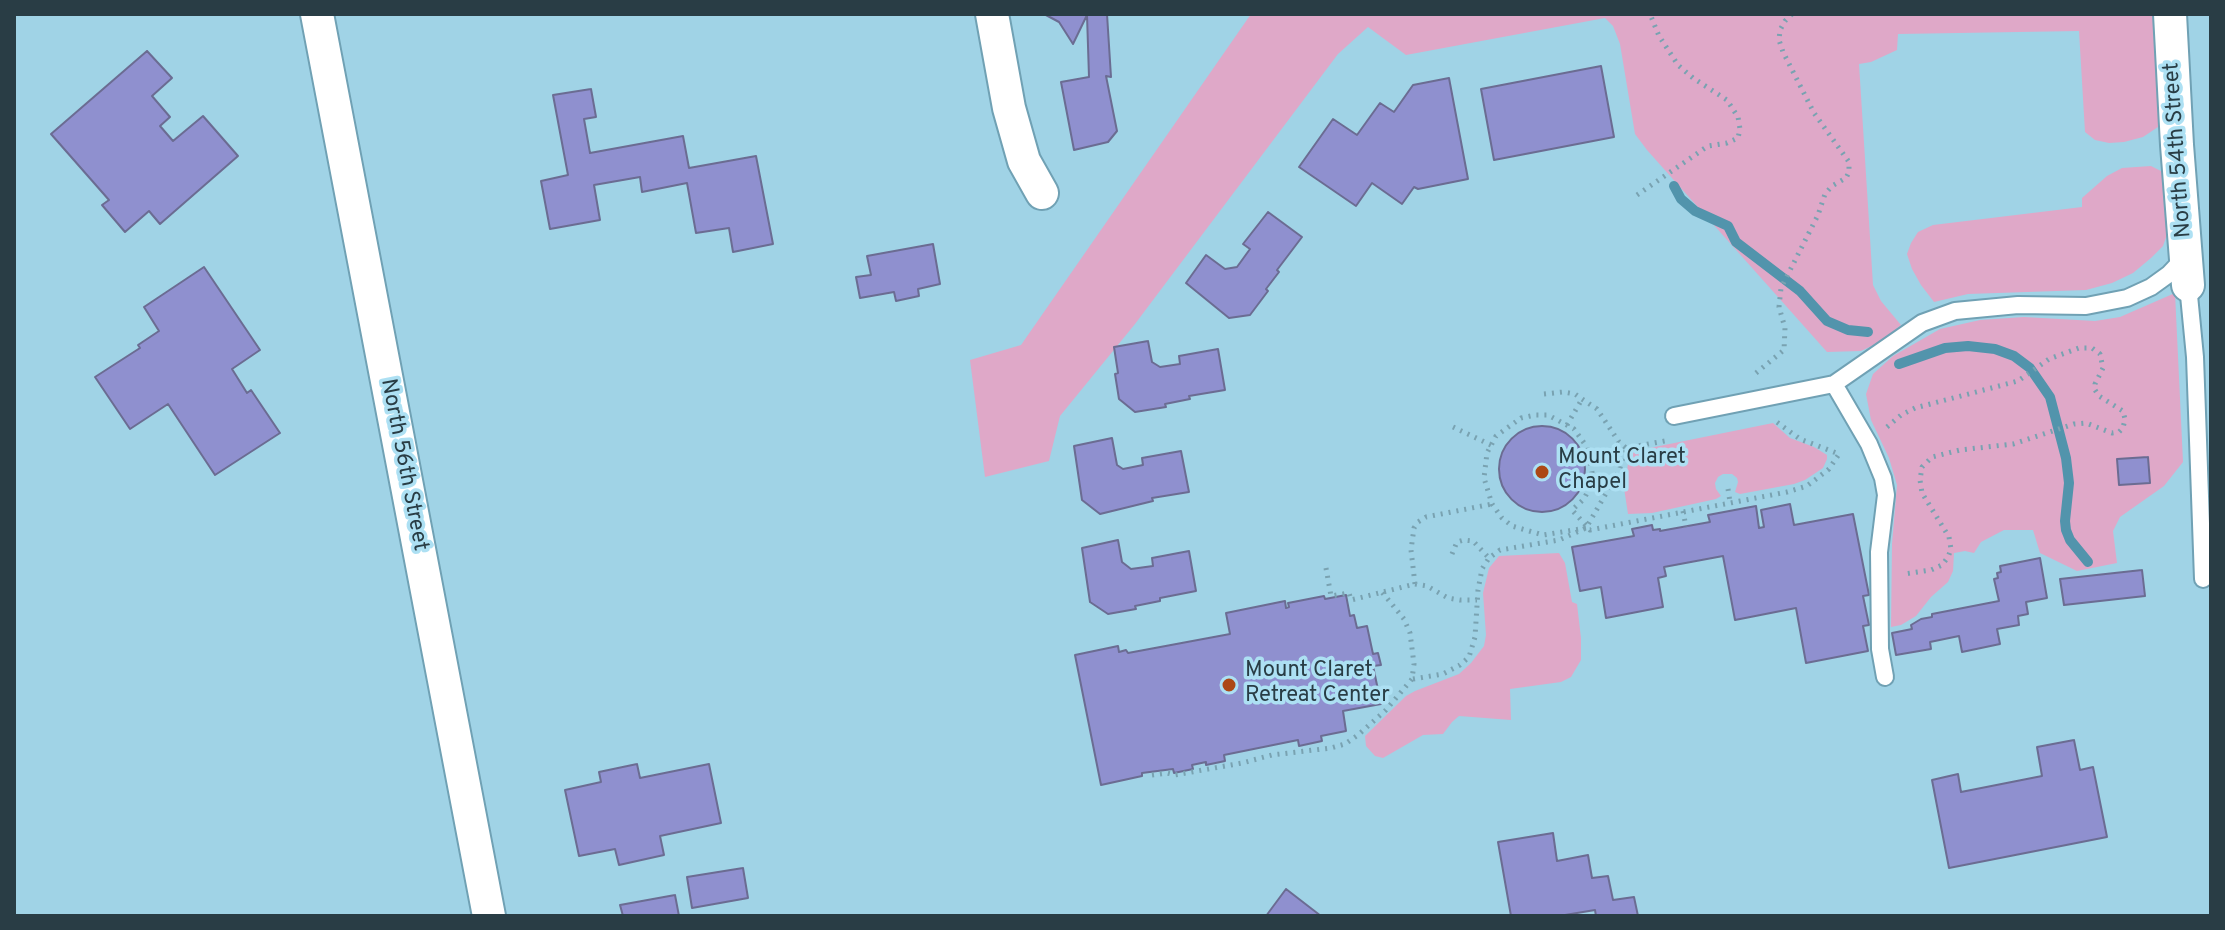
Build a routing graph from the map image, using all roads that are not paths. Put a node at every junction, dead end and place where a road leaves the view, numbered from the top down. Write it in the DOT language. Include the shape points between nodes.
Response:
graph roads {
  1 [pos="317,14"];
  2 [pos="992,14"];
  3 [pos="2170,14"];
  4 [pos="1042,193"];
  5 [pos="2187,271"];
  6 [pos="1834,384"];
  7 [pos="1674,416"];
  8 [pos="2203,579"];
  9 [pos="1885,677"];
  10 [pos="489,916"];
  1 -- 10 [label="street, North 56th Street"];
  2 -- 4 [label="street" via="1009,108 1024,161"];
  3 -- 5 [label="street, North 54th Street"];
  5 -- 6 [label="lane" via="2104,303 1987,307 1936,317"];
  5 -- 8 [label="lane"];
  6 -- 7 [label="lane"];
  6 -- 9 [label="lane" via="1869,444 1886,495 1879,552"];
}
